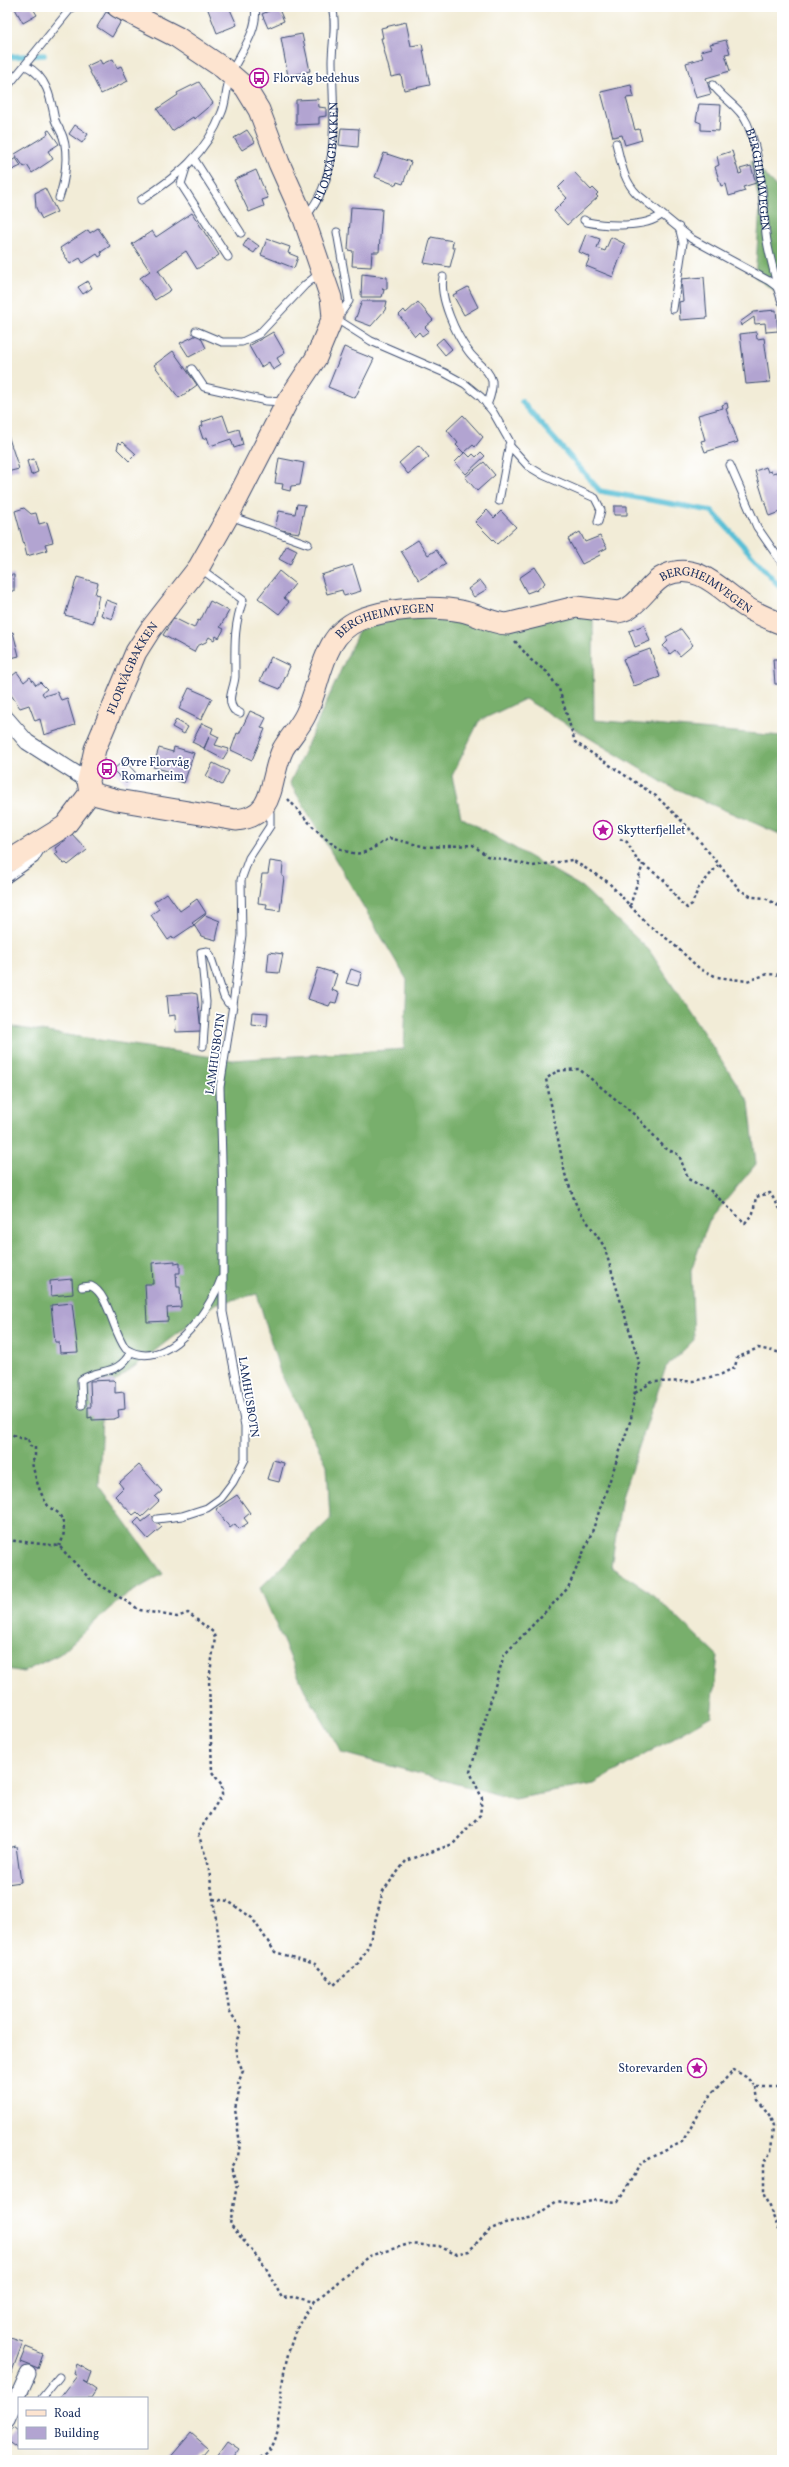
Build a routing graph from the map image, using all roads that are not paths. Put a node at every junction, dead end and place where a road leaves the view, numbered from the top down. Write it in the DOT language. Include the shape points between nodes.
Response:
graph roads {
  1 [pos="72,7"];
  2 [pos="118,7"];
  3 [pos="255,7"];
  4 [pos="332,7"];
  5 [pos="26,66"];
  6 [pos="230,74"];
  7 [pos="713,85"];
  8 [pos="7,87"];
  9 [pos="616,143"];
  10 [pos="194,159"];
  11 [pos="186,168"];
  12 [pos="59,198"];
  13 [pos="141,200"];
  14 [pos="661,215"];
  15 [pos="304,219"];
  16 [pos="584,220"];
  17 [pos="679,227"];
  18 [pos="337,232"];
  19 [pos="241,233"];
  20 [pos="228,257"];
  21 [pos="322,272"];
  22 [pos="443,277"];
  23 [pos="777,287"];
  24 [pos="782,302"];
  25 [pos="673,309"];
  26 [pos="335,318"];
  27 [pos="196,331"];
  28 [pos="192,369"];
  29 [pos="287,402"];
  30 [pos="487,405"];
  31 [pos="509,446"];
  32 [pos="730,466"];
  33 [pos="499,501"];
  34 [pos="227,516"];
  35 [pos="598,522"];
  36 [pos="308,544"];
  37 [pos="782,563"];
  38 [pos="199,567"];
  39 [pos="782,624"];
  40 [pos="240,713"];
  41 [pos="7,719"];
  42 [pos="89,787"];
  43 [pos="267,804"];
  44 [pos="42,842"];
  45 [pos="7,862"];
  46 [pos="7,879"];
  47 [pos="233,1005"];
  48 [pos="203,1046"];
  49 [pos="224,1273"];
  50 [pos="82,1287"];
  51 [pos="131,1352"];
  52 [pos="82,1405"];
  53 [pos="157,1519"];
  54 [pos="28,2374"];
  55 [pos="59,2377"];
  56 [pos="43,2397"];
  57 [pos="18,2416"];
  58 [pos="7,2421"];
  1 -- 5 [label="lane"];
  2 -- 6 [label="street, FLORVÅGBAKKEN" via="177,37"];
  3 -- 6 [label="lane" via="256,23"];
  4 -- 15 [label="lane, FLORVÅGBAKKEN" via="334,124 331,159 319,199"];
  5 -- 8 [label="lane"];
  5 -- 12 [label="lane" via="40,77 45,85 63,138 64,169"];
  6 -- 10 [label="lane" via="222,112"];
  6 -- 15 [label="street, FLORVÅGBAKKEN" via="245,87 259,110 278,163"];
  7 -- 23 [label="lane, BERGHEIMVEGEN" via="738,109 751,133 761,183 769,252"];
  9 -- 14 [label="lane" via="624,176 630,187"];
  10 -- 11 [label="lane"];
  10 -- 19 [label="lane"];
  11 -- 13 [label="lane"];
  11 -- 20 [label="lane" via="181,184"];
  14 -- 16 [label="lane" via="652,220 614,226"];
  14 -- 17 [label="lane"];
  15 -- 21 [label="street, FLORVÅGBAKKEN"];
  17 -- 23 [label="lane" via="692,239"];
  17 -- 25 [label="lane" via="683,243"];
  18 -- 26 [label="lane, FLORVÅGBAKKEN" via="349,301"];
  21 -- 26 [label="street, FLORVÅGBAKKEN"];
  21 -- 27 [label="lane" via="305,285 259,334 231,343"];
  22 -- 30 [label="lane" via="443,295 451,319 468,352 488,373 491,381 492,389"];
  23 -- 24 [label="lane, BERGHEIMVEGEN"];
  26 -- 29 [label="street, FLORVÅGBAKKEN" via="316,358"];
  26 -- 30 [label="lane" via="371,341 409,356 465,384"];
  28 -- 29 [label="lane" via="204,387 266,401"];
  29 -- 34 [label="street, FLORVÅGBAKKEN"];
  30 -- 31 [label="lane" via="507,436"];
  31 -- 33 [label="lane"];
  31 -- 35 [label="lane" via="528,466 595,498 601,510"];
  32 -- 37 [label="lane" via="757,527"];
  34 -- 36 [label="lane"];
  34 -- 38 [label="street, FLORVÅGBAKKEN"];
  38 -- 40 [label="lane" via="243,600 235,628 235,679 230,701 234,710"];
  38 -- 42 [label="street, FLORVÅGBAKKEN" via="136,652 99,737"];
  39 -- 43 [label="street, BERGHEIMVEGEN" via="745,606 704,576 677,572 659,579 644,595 622,611 606,612 576,607 507,624 496,623 461,611 434,608 379,614 358,620 334,639 325,655 307,712 283,750"];
  41 -- 42 [label="street" via="27,742"];
  42 -- 43 [label="street" via="117,800 236,820 254,817"];
  42 -- 44 [label="street" via="65,826"];
  43 -- 47 [label="lane, LAMHUSBOTN" via="270,826 249,858 241,880 242,935"];
  44 -- 45 [label="street"];
  44 -- 46 [label="lane" via="35,859"];
  47 -- 48 [label="lane, LAMHUSBOTN" via="224,997 210,955 207,951 201,952 206,1002"];
  47 -- 49 [label="lane, LAMHUSBOTN" via="220,1087"];
  49 -- 51 [label="lane, LAMHUSBOTN" via="212,1300 191,1330 162,1351 152,1355 144,1356"];
  49 -- 53 [label="lane, LAMHUSBOTN" via="223,1312 245,1426 244,1459 233,1482 221,1498 207,1508 182,1516"];
  50 -- 51 [label="lane" via="91,1286 101,1293 122,1344"];
  51 -- 52 [label="lane" via="125,1363 106,1373 87,1376 81,1380"];
  54 -- 58 [label="street"];
  55 -- 56 [label="lane"];
  57 -- 58 [label="lane"];
}
